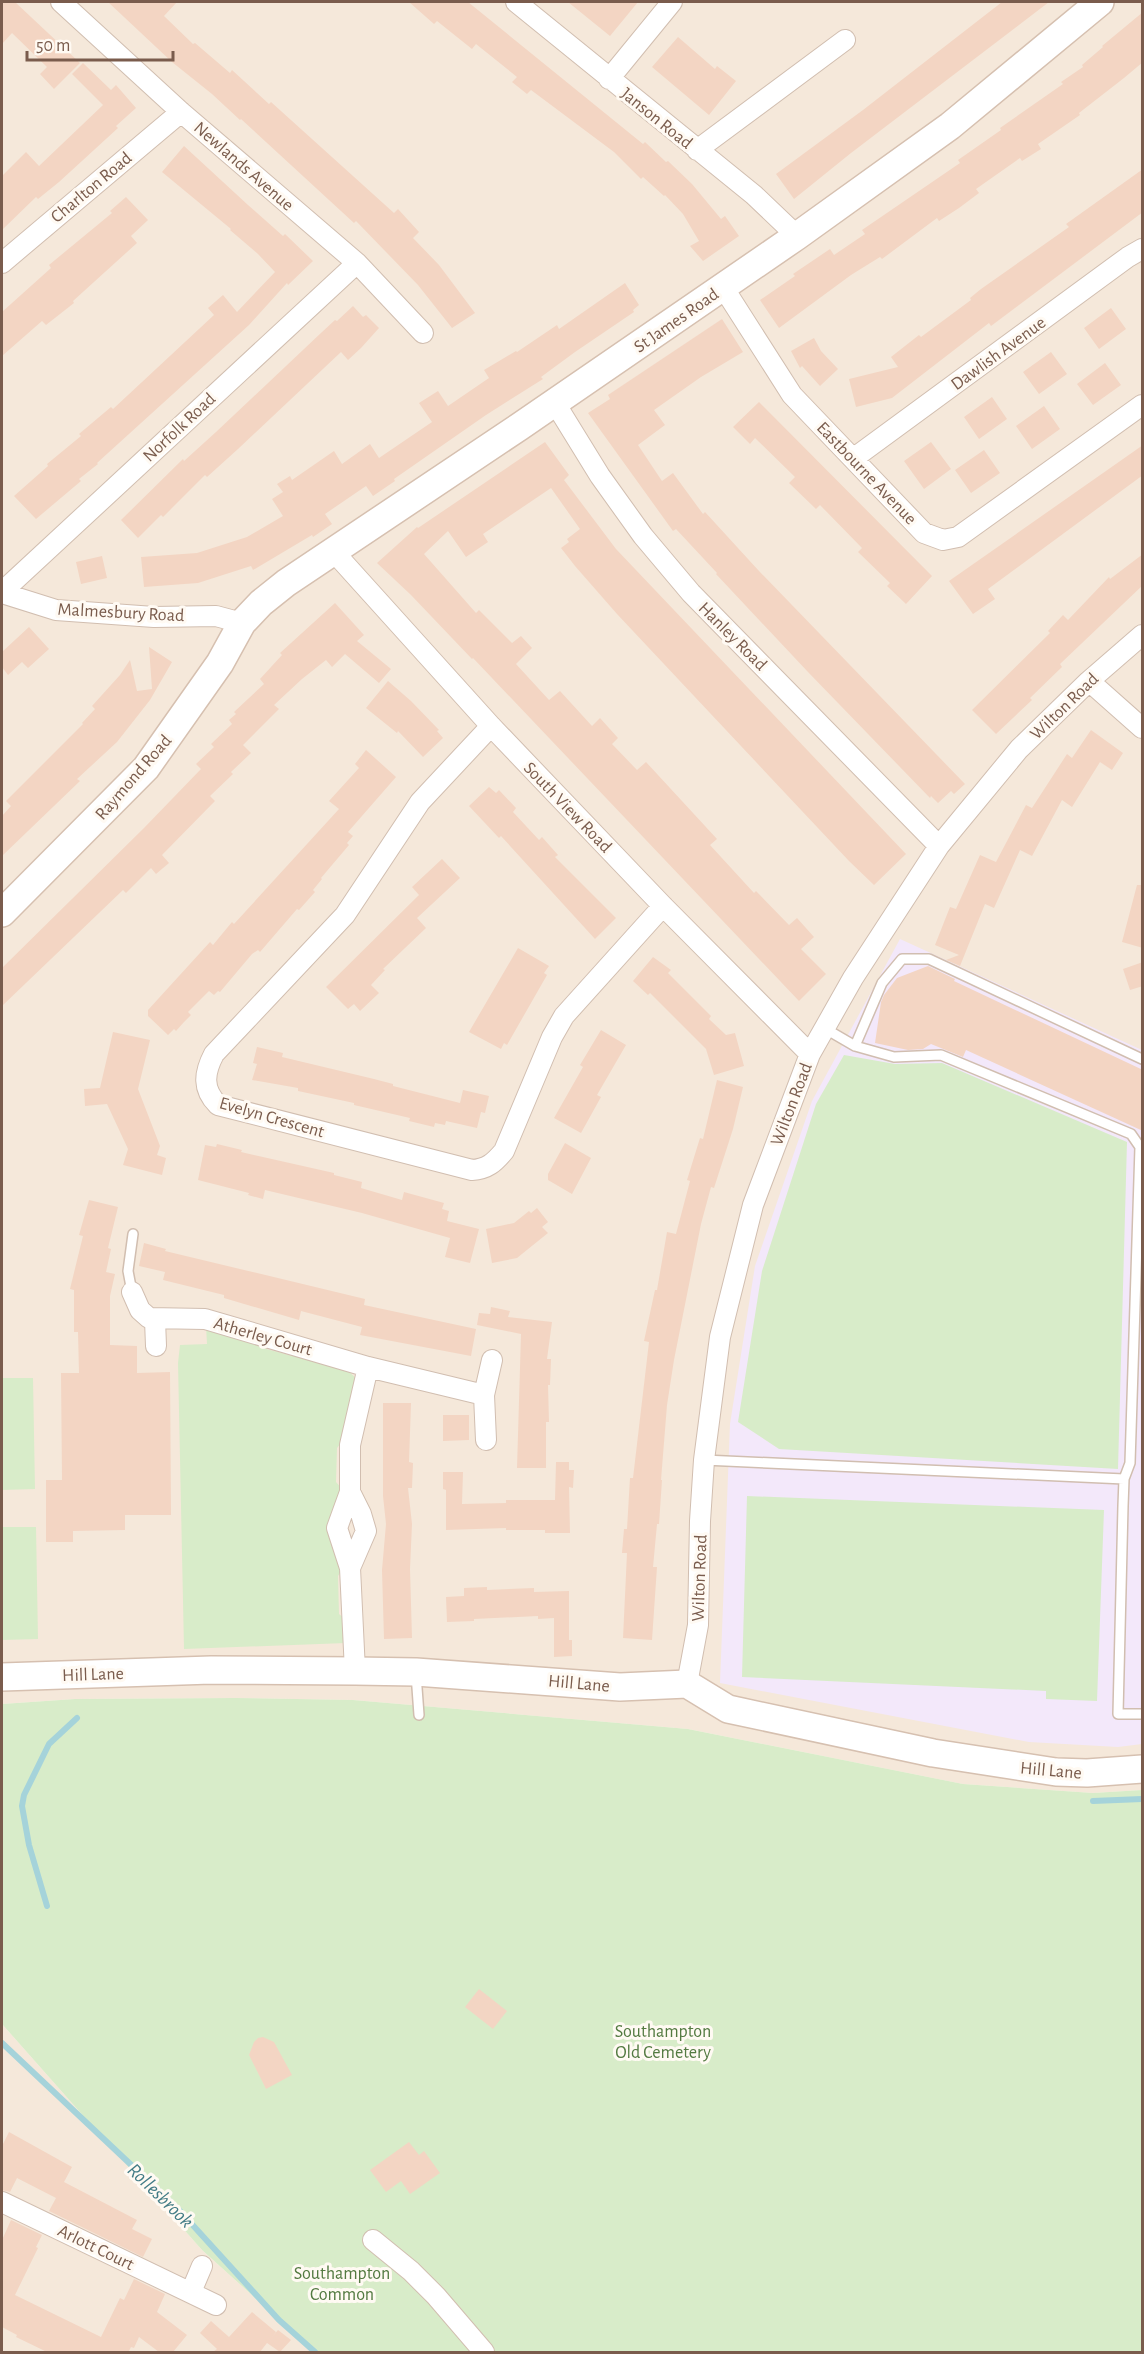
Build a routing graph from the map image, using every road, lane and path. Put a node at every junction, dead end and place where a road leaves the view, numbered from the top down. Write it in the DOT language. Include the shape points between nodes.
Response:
graph roads {
  1 [pos="61,2"];
  2 [pos="516,2"];
  3 [pos="672,2"];
  4 [pos="1100,2"];
  5 [pos="845,40"];
  6 [pos="609,79"];
  7 [pos="181,112"];
  8 [pos="698,150"];
  9 [pos="797,236"];
  10 [pos="1143,249"];
  11 [pos="357,262"];
  12 [pos="2,263"];
  13 [pos="723,287"];
  14 [pos="423,333"];
  15 [pos="555,402"];
  16 [pos="1143,405"];
  17 [pos="854,458"];
  18 [pos="334,552"];
  19 [pos="2,592"];
  20 [pos="242,623"];
  21 [pos="1143,635"];
  22 [pos="1089,681"];
  23 [pos="491,726"];
  24 [pos="1143,728"];
  25 [pos="939,846"];
  26 [pos="663,906"];
  27 [pos="2,913"];
  28 [pos="824,1028"];
  29 [pos="855,1046"];
  30 [pos="810,1054"];
  31 [pos="1143,1059"];
  32 [pos="133,1234"];
  33 [pos="132,1292"];
  34 [pos="155,1320"];
  35 [pos="156,1346"];
  36 [pos="492,1360"];
  37 [pos="368,1367"];
  38 [pos="484,1395"];
  39 [pos="486,1440"];
  40 [pos="704,1460"];
  41 [pos="1124,1479"];
  42 [pos="350,1492"];
  43 [pos="350,1568"];
  44 [pos="355,1671"];
  45 [pos="416,1672"];
  46 [pos="2,1677"];
  47 [pos="687,1684"];
  48 [pos="1143,1714"];
  49 [pos="419,1715"];
  50 [pos="1143,1769"];
  51 [pos="2,2202"];
  52 [pos="373,2240"];
  53 [pos="202,2266"];
  54 [pos="190,2292"];
  55 [pos="216,2305"];
  56 [pos="484,2352"];
  1 -- 7 [label="street, Newlands Avenue"];
  2 -- 6 [label="street, Janson Road"];
  3 -- 6 [label="street"];
  4 -- 9 [label="street, St James Road" via="950,126"];
  5 -- 8 [label="street"];
  6 -- 8 [label="street, Janson Road"];
  7 -- 11 [label="street, Newlands Avenue"];
  7 -- 12 [label="street, Charlton Road"];
  8 -- 9 [label="street, Janson Road"];
  9 -- 13 [label="street, St James Road"];
  10 -- 17 [label="street, Dawlish Avenue"];
  11 -- 14 [label="street, Newlands Avenue"];
  11 -- 19 [label="street, Norfolk Road"];
  13 -- 15 [label="street, St James Road"];
  13 -- 17 [label="street, Eastbourne Avenue" via="792,395"];
  15 -- 18 [label="street, St James Road"];
  15 -- 25 [label="street, Hanley Road" via="637,528 691,593"];
  16 -- 17 [label="street, Eastbourne Avenue" via="958,537 943,540 924,533"];
  18 -- 20 [label="street, St James Road" via="286,583"];
  18 -- 23 [label="street, South View Road"];
  19 -- 20 [label="street, Malmesbury Road" via="56,610 154,617 209,616"];
  20 -- 27 [label="street, Raymond Road" via="220,663 146,768"];
  21 -- 22 [label="street, Wilton Road"];
  22 -- 24 [label="street"];
  22 -- 25 [label="street, Wilton Road" via="1019,749"];
  23 -- 26 [label="street, South View Road"];
  23 -- 26 [label="street, Evelyn Crescent" via="420,802 345,915 214,1054 205,1082 209,1096 218,1105 472,1170 484,1169 504,1151 564,1016"];
  25 -- 28 [label="street, Wilton Road"];
  26 -- 30 [label="street, South View Road"];
  28 -- 29 [label="lane"];
  28 -- 30 [label="street, Wilton Road"];
  29 -- 31 [label="lane" via="882,983 902,959 929,959"];
  29 -- 41 [label="lane" via="894,1057 941,1055 1131,1134 1140,1147 1130,1463"];
  30 -- 40 [label="street, Wilton Road" via="753,1205 720,1337"];
  32 -- 33 [label="lane" via="128,1271"];
  33 -- 34 [label="street" via="140,1310"];
  34 -- 35 [label="street"];
  34 -- 37 [label="street, Atherley Court" via="205,1319"];
  36 -- 38 [label="street"];
  37 -- 38 [label="street, Atherley Court"];
  37 -- 42 [label="street" via="350,1445"];
  38 -- 39 [label="street"];
  40 -- 41 [label="lane"];
  40 -- 47 [label="street, Wilton Road" via="698,1625"];
  41 -- 48 [label="lane" via="1118,1714"];
  42 -- 43 [label="street" via="337,1528"];
  42 -- 43 [label="street" via="366,1531"];
  43 -- 44 [label="street"];
  44 -- 45 [label="street, Hill Lane"];
  44 -- 46 [label="street, Hill Lane" via="211,1670"];
  45 -- 47 [label="street, Hill Lane" via="620,1687"];
  45 -- 49 [label="lane"];
  47 -- 50 [label="street, Hill Lane" via="714,1702 749,1715 933,1753 1056,1772"];
  51 -- 54 [label="street, Arlott Court"];
  52 -- 56 [label="street" via="428,2287"];
  53 -- 54 [label="street"];
  54 -- 55 [label="street, Arlott Court"];
}
